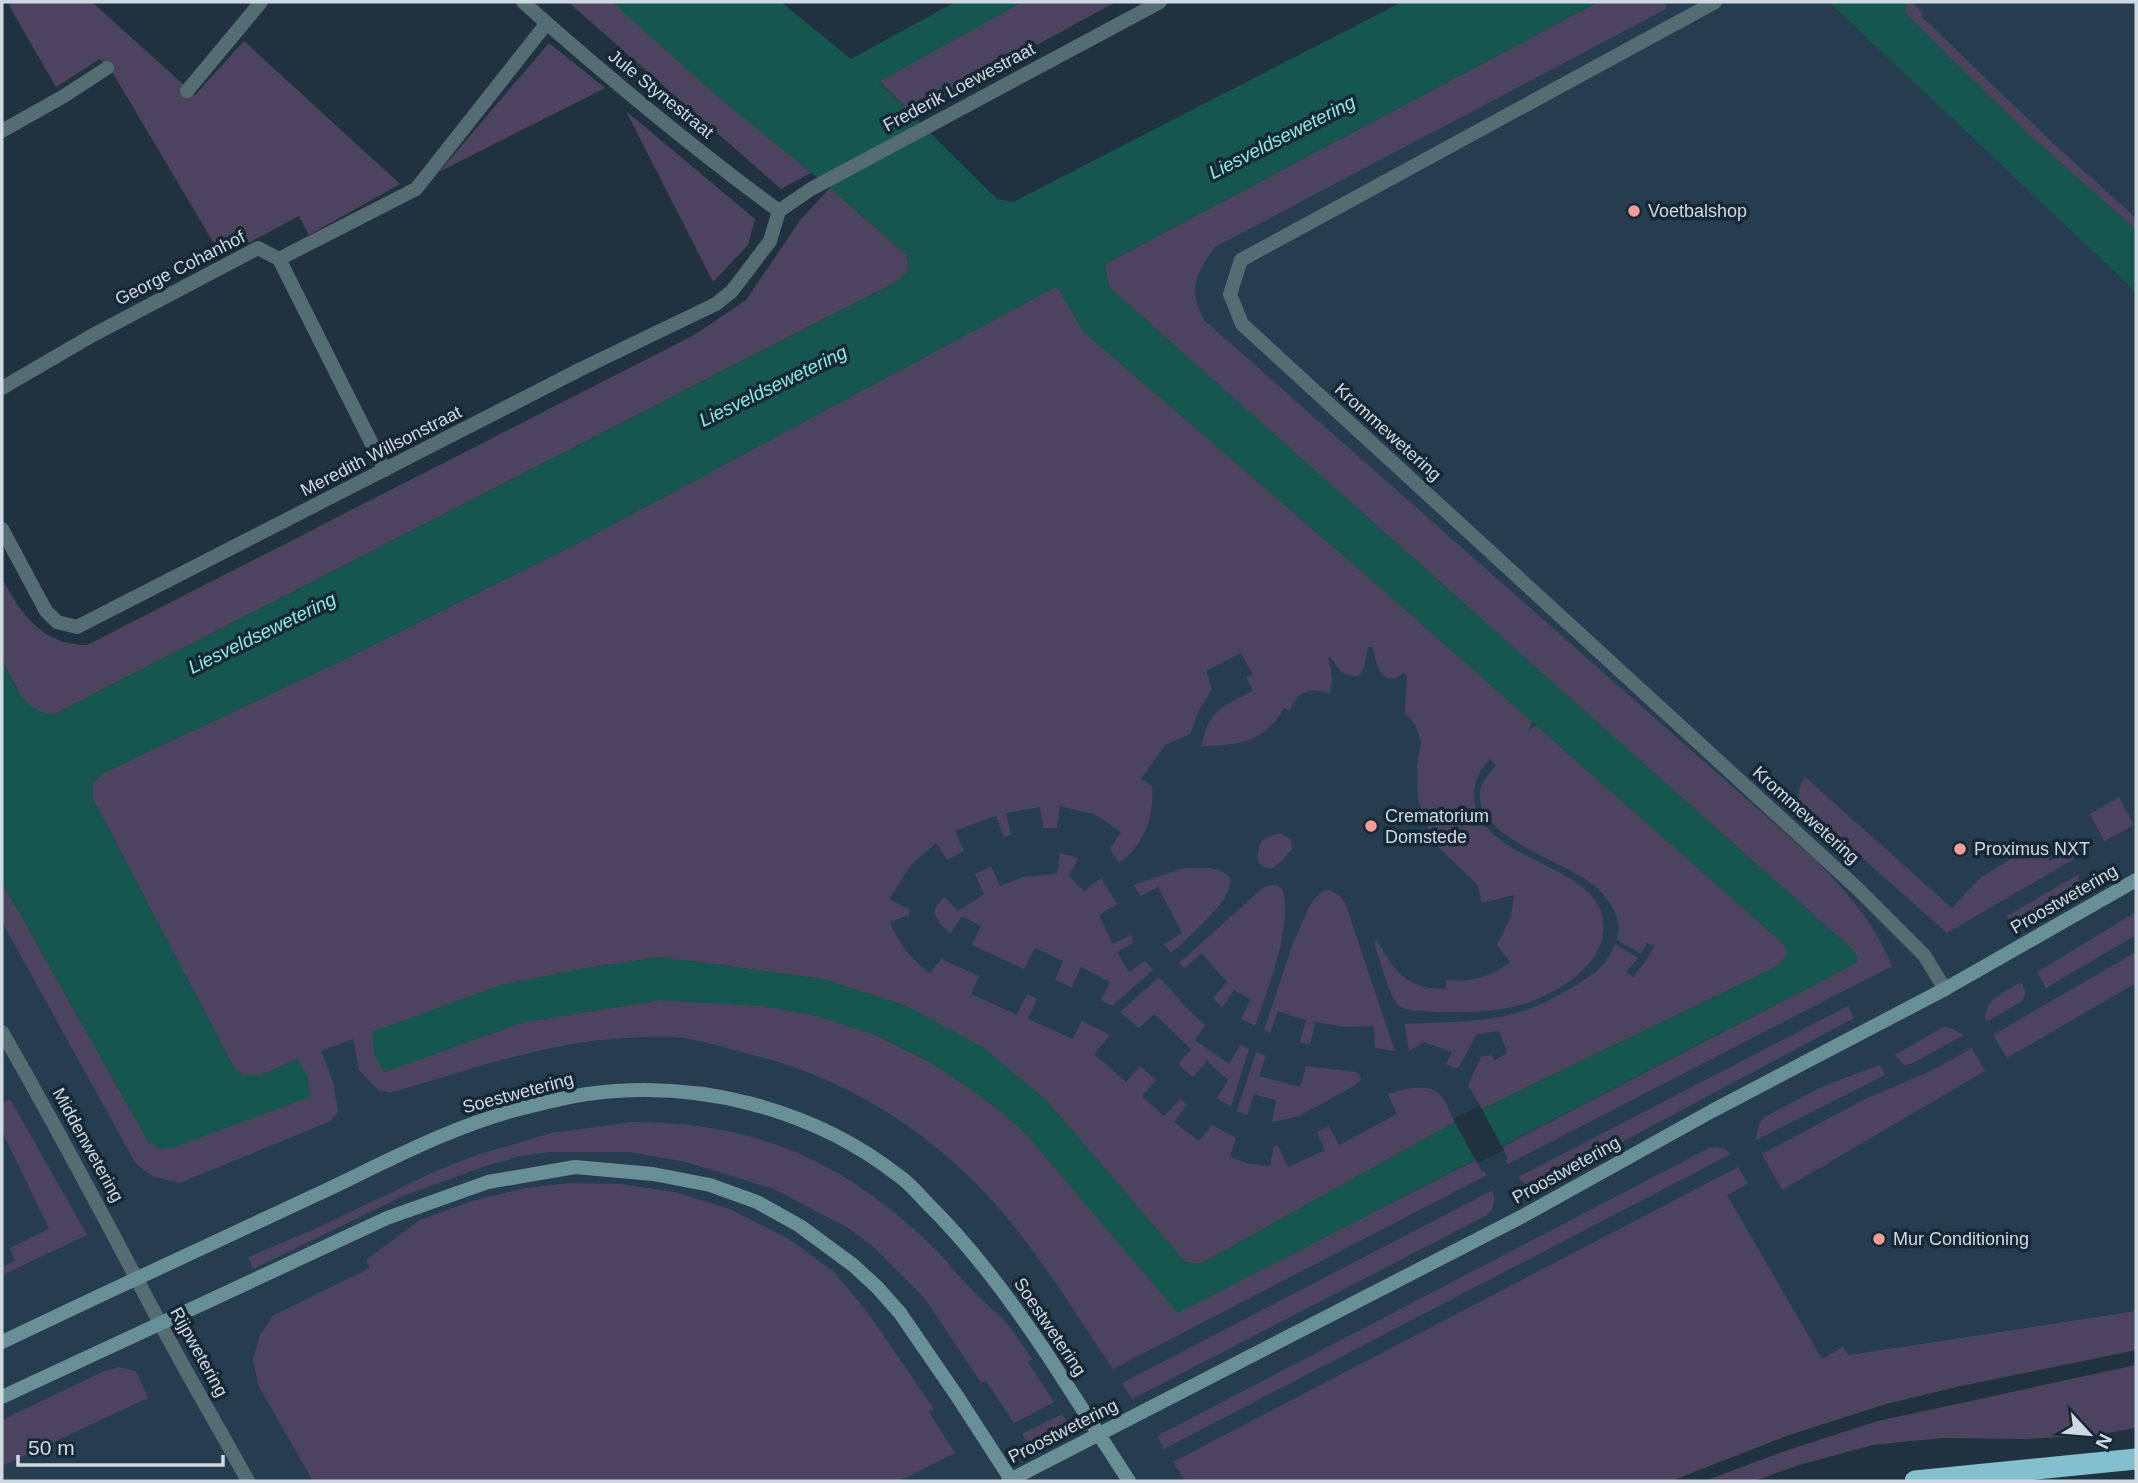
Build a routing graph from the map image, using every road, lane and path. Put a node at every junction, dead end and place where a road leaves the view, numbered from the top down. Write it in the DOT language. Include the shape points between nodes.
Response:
graph roads {
  1 [pos="261,2"];
  2 [pos="523,2"];
  3 [pos="1160,2"];
  4 [pos="1705,4"];
  5 [pos="547,23"];
  6 [pos="107,68"];
  7 [pos="187,91"];
  8 [pos="2,131"];
  9 [pos="779,211"];
  10 [pos="279,259"];
  11 [pos="2,388"];
  12 [pos="385,470"];
  13 [pos="2,529"];
  14 [pos="2136,880"];
  15 [pos="1945,989"];
  16 [pos="2,1032"];
  17 [pos="137,1278"];
  18 [pos="160,1323"];
  19 [pos="2,1342"];
  20 [pos="2,1397"];
  21 [pos="2136,1460"];
  22 [pos="248,1481"];
  23 [pos="1010,1481"];
  24 [pos="1129,1481"];
  25 [pos="1915,1481"];
  1 -- 7 [label="street"];
  2 -- 5 [label="street, Jule Stynestraat"];
  3 -- 9 [label="street, Frederik Loewestraat" via="811,189"];
  4 -- 15 [label="street, Krommewetering" via="1241,260 1230,293 1242,324 1858,889 1924,955"];
  5 -- 9 [label="street, Jule Stynestraat"];
  5 -- 10 [label="street" via="416,189"];
  6 -- 8 [label="street"];
  9 -- 12 [label="street, Meredith Willsonstraat" via="770,241 732,291 716,304"];
  10 -- 11 [label="street, George Cohanhof" via="258,248"];
  10 -- 12 [label="street"];
  12 -- 13 [label="street, Meredith Willsonstraat" via="77,627 57,622 46,611"];
  14 -- 15 [label="main road, Proostwetering"];
  15 -- 23 [label="main road, Proostwetering" via="1523,1216"];
  16 -- 17 [label="street, Middenwetering"];
  17 -- 18 [label="street, Rijpwetering"];
  17 -- 19 [label="main road, Soestwetering"];
  17 -- 24 [label="main road, Soestwetering, bridge" via="456,1130 520,1109 587,1094 654,1090 724,1096 789,1114 900,1176 940,1215 1015,1307"];
  18 -- 20 [label="main road"];
  18 -- 22 [label="street, Rijpwetering"];
  18 -- 23 [label="main road, bridge" via="387,1218 488,1182 575,1167 710,1185 757,1202 800,1226 877,1287 957,1396"];
  21 -- 25 [label="highway"];
}
